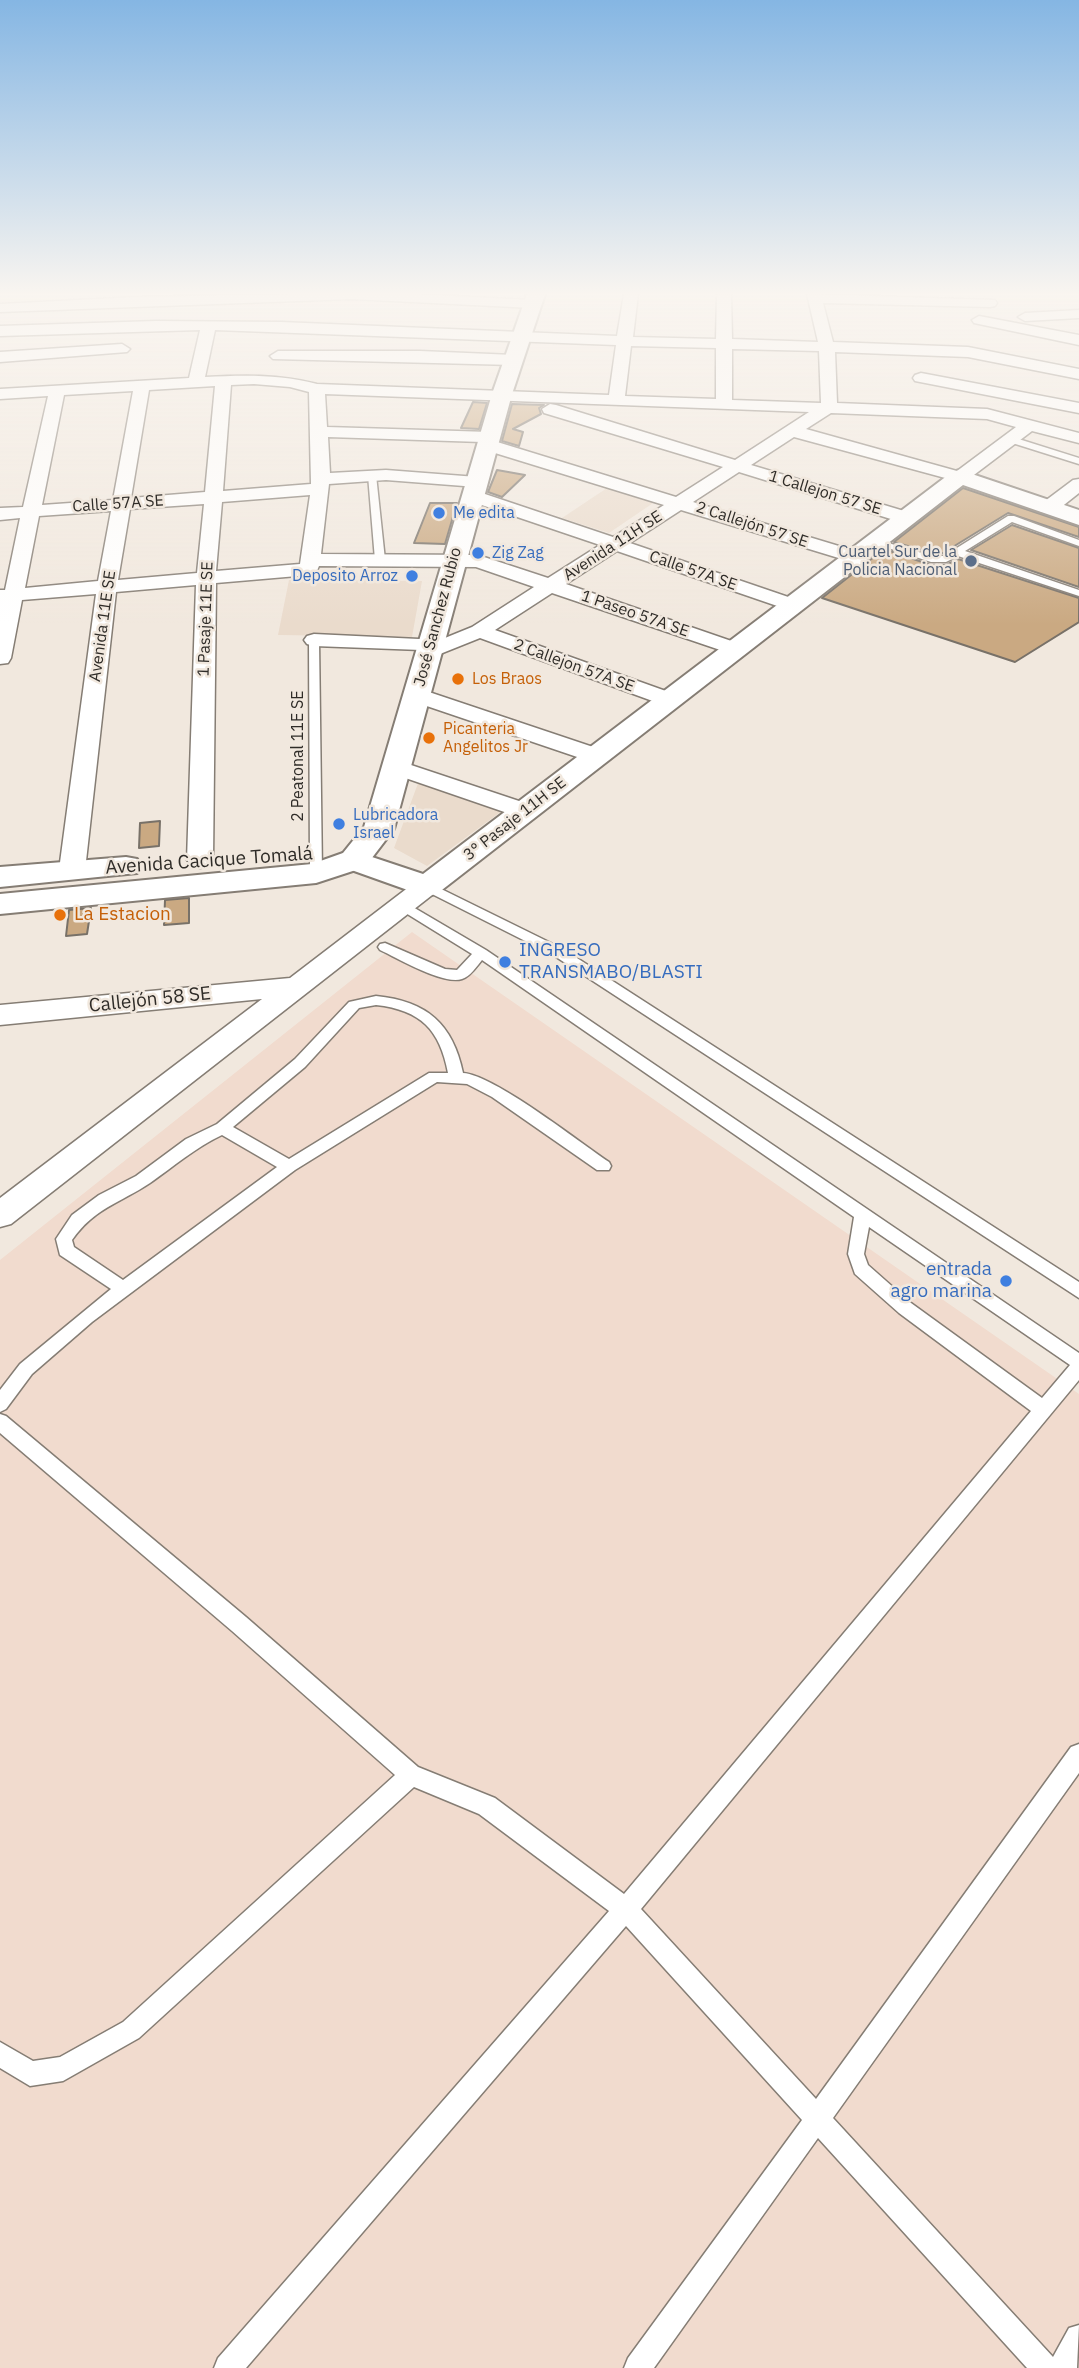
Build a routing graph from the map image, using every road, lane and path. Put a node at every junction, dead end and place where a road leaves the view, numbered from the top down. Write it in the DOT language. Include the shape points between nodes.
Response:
graph roads {
  1 [pos="54,405"];
  2 [pos="139,405"];
  3 [pos="222,405"];
  4 [pos="318,405"];
  5 [pos="499,405"];
  6 [pos="537,405"];
  7 [pos="742,405"];
  8 [pos="897,405"];
  9 [pos="1061,405"];
  10 [pos="829,407"];
  11 [pos="1079,408"];
  12 [pos="892,410"];
  13 [pos="1079,417"];
  14 [pos="1030,424"];
  15 [pos="793,430"];
  16 [pos="319,432"];
  17 [pos="1072,436"];
  18 [pos="1009,439"];
  19 [pos="489,441"];
  20 [pos="1079,461"];
  21 [pos="738,465"];
  22 [pos="372,475"];
  23 [pos="960,477"];
  24 [pos="320,484"];
  25 [pos="1079,484"];
  26 [pos="475,489"];
  27 [pos="213,497"];
  28 [pos="681,502"];
  29 [pos="122,504"];
  30 [pos="1048,508"];
  31 [pos="31,511"];
  32 [pos="0,514"];
  33 [pos="907,518"];
  34 [pos="1079,519"];
  35 [pos="1079,543"];
  36 [pos="615,545"];
  37 [pos="865,550"];
  38 [pos="957,552"];
  39 [pos="380,560"];
  40 [pos="453,561"];
  41 [pos="310,565"];
  42 [pos="206,579"];
  43 [pos="552,585"];
  44 [pos="107,586"];
  45 [pos="1079,593"];
  46 [pos="7,595"];
  47 [pos="793,605"];
  48 [pos="479,631"];
  49 [pos="314,640"];
  50 [pos="431,648"];
  51 [pos="736,649"];
  52 [pos="0,658"];
  53 [pos="417,695"];
  54 [pos="670,700"];
  55 [pos="597,756"];
  56 [pos="396,767"];
  57 [pos="525,811"];
  58 [pos="200,860"];
  59 [pos="354,860"];
  60 [pos="315,862"];
  61 [pos="72,870"];
  62 [pos="0,877"];
  63 [pos="427,886"];
  64 [pos="0,904"];
  65 [pos="401,904"];
  66 [pos="385,947"];
  67 [pos="481,953"];
  68 [pos="300,986"];
  69 [pos="1,1016"];
  70 [pos="456,1076"];
  71 [pos="222,1128"];
  72 [pos="289,1166"];
  73 [pos="603,1166"];
  74 [pos="863,1213"];
  75 [pos="0,1215"];
  76 [pos="122,1289"];
  77 [pos="1079,1291"];
  78 [pos="1079,1365"];
  79 [pos="0,1404"];
  80 [pos="1044,1410"];
  81 [pos="0,1422"];
  82 [pos="1079,1755"];
  83 [pos="411,1775"];
  84 [pos="626,1909"];
  85 [pos="0,2054"];
  86 [pos="818,2119"];
  87 [pos="1079,2338"];
  88 [pos="228,2368"];
  89 [pos="638,2368"];
  90 [pos="1045,2368"];
  91 [pos="1062,2368"];
  1 -- 31 [label="street"];
  2 -- 29 [label="street, Avenida 11E SE"];
  3 -- 27 [label="street, 1 Pasaje 11E SE"];
  4 -- 16 [label="street"];
  5 -- 19 [label="main road, José Sanchez Rubio"];
  6 -- 21 [label="street, 1 Callejon 57 SE"];
  7 -- 10 [label="street"];
  8 -- 12 [label="street"];
  9 -- 11 [label="street"];
  10 -- 12 [label="street"];
  10 -- 15 [label="street, Avenida 11H SE"];
  12 -- 14 [label="street" via="987,414"];
  13 -- 17 [label="street"];
  14 -- 17 [label="street"];
  14 -- 18 [label="street, 3° Pasaje 11H SE"];
  15 -- 21 [label="street, Avenida 11H SE"];
  15 -- 23 [label="street"];
  16 -- 19 [label="street, 2 Callejón 57 SE"];
  16 -- 24 [label="street"];
  18 -- 20 [label="lane"];
  18 -- 23 [label="street, 3° Pasaje 11H SE"];
  19 -- 26 [label="main road, José Sanchez Rubio"];
  19 -- 28 [label="street, 2 Callejón 57 SE"];
  21 -- 28 [label="street, Avenida 11H SE"];
  21 -- 33 [label="street, 1 Callejon 57 SE"];
  22 -- 24 [label="street, Calle 57A SE"];
  22 -- 26 [label="street, Calle 57A SE"];
  22 -- 39 [label="lane"];
  23 -- 30 [label="main road"];
  23 -- 33 [label="main road, 3° Pasaje 11H SE"];
  24 -- 27 [label="street, Calle 57A SE"];
  24 -- 41 [label="street"];
  25 -- 30 [label="street"];
  26 -- 36 [label="street, Calle 57A SE"];
  26 -- 40 [label="main road, José Sanchez Rubio"];
  27 -- 29 [label="street, Calle 57A SE"];
  27 -- 42 [label="street, 1 Pasaje 11E SE"];
  28 -- 36 [label="street, Avenida 11H SE"];
  28 -- 37 [label="street, 2 Callejón 57 SE"];
  29 -- 31 [label="street, Calle 57A SE"];
  29 -- 44 [label="street, Avenida 11E SE"];
  30 -- 34 [label="main road"];
  31 -- 32 [label="street, Calle 57A SE"];
  31 -- 46 [label="street"];
  33 -- 37 [label="main road, 3° Pasaje 11H SE"];
  35 -- 38 [label="lane" via="1011,518"];
  36 -- 43 [label="street, Avenida 11H SE"];
  36 -- 47 [label="street, Calle 57A SE"];
  37 -- 38 [label="lane" via="939,560"];
  37 -- 47 [label="main road, 3° Pasaje 11H SE"];
  38 -- 45 [label="lane"];
  39 -- 40 [label="street, 1 Paseo 57A SE"];
  39 -- 41 [label="street, 1 Paseo 57A SE"];
  40 -- 43 [label="street, 1 Paseo 57A SE" via="478,561"];
  40 -- 50 [label="main road, José Sanchez Rubio"];
  41 -- 42 [label="street, 1 Paseo 57A SE"];
  42 -- 44 [label="street, 1 Paseo 57A SE"];
  42 -- 58 [label="street, 1 Pasaje 11E SE"];
  43 -- 48 [label="street, Avenida 11H SE"];
  43 -- 51 [label="street, 1 Paseo 57A SE"];
  44 -- 46 [label="street, 1 Paseo 57A SE"];
  44 -- 61 [label="street, Avenida 11E SE"];
  46 -- 52 [label="street"];
  47 -- 51 [label="main road, 3° Pasaje 11H SE"];
  48 -- 50 [label="street, Avenida 11H SE"];
  48 -- 54 [label="street, 2 Callejon 57A SE"];
  49 -- 50 [label="street"];
  49 -- 60 [label="lane, 2 Peatonal 11E SE"];
  50 -- 53 [label="main road, José Sanchez Rubio"];
  51 -- 54 [label="main road, 3° Pasaje 11H SE"];
  53 -- 55 [label="street"];
  53 -- 56 [label="main road, José Sanchez Rubio"];
  54 -- 55 [label="main road, 3° Pasaje 11H SE"];
  55 -- 57 [label="main road, 3° Pasaje 11H SE"];
  56 -- 57 [label="street"];
  56 -- 59 [label="main road, José Sanchez Rubio" via="379,829"];
  57 -- 63 [label="main road, 3° Pasaje 11H SE"];
  58 -- 60 [label="main road, Avenida Cacique Tomalá"];
  58 -- 61 [label="main road, Avenida Cacique Tomalá"];
  59 -- 60 [label="main road, Avenida Cacique Tomalá"];
  59 -- 63 [label="main road"];
  60 -- 64 [label="main road, Avenida Cacique Tomalá"];
  61 -- 62 [label="main road, Avenida Cacique Tomalá"];
  63 -- 65 [label="street, 3° Pasaje 11H SE"];
  63 -- 77 [label="lane" via="558,952"];
  65 -- 67 [label="lane"];
  65 -- 68 [label="street, 3° Pasaje 11H SE"];
  66 -- 67 [label="lane" via="452,975 460,975"];
  67 -- 74 [label="lane"];
  68 -- 69 [label="street, Callejón 58 SE"];
  68 -- 75 [label="street, 3° Pasaje 11H SE"];
  70 -- 71 [label="lane" via="440,1030 386,1000 365,1000 354,1005 300,1063"];
  70 -- 72 [label="lane" via="434,1077 415,1087"];
  70 -- 73 [label="lane" via="497,1093"];
  71 -- 72 [label="lane"];
  71 -- 76 [label="lane" via="105,1199 78,1219 64,1239 66,1250"];
  72 -- 76 [label="lane"];
  74 -- 78 [label="lane"];
  74 -- 80 [label="lane" via="856,1254 862,1269 905,1308"];
  76 -- 79 [label="lane" via="26,1369"];
  78 -- 80 [label="lane"];
  80 -- 84 [label="lane"];
  81 -- 83 [label="lane"];
  82 -- 86 [label="lane"];
  83 -- 84 [label="lane" via="487,1806"];
  83 -- 85 [label="lane" via="131,2030 63,2069 30,2074"];
  84 -- 86 [label="lane"];
  84 -- 88 [label="lane"];
  86 -- 89 [label="lane"];
  86 -- 90 [label="lane"];
  87 -- 91 [label="lane"];
}
